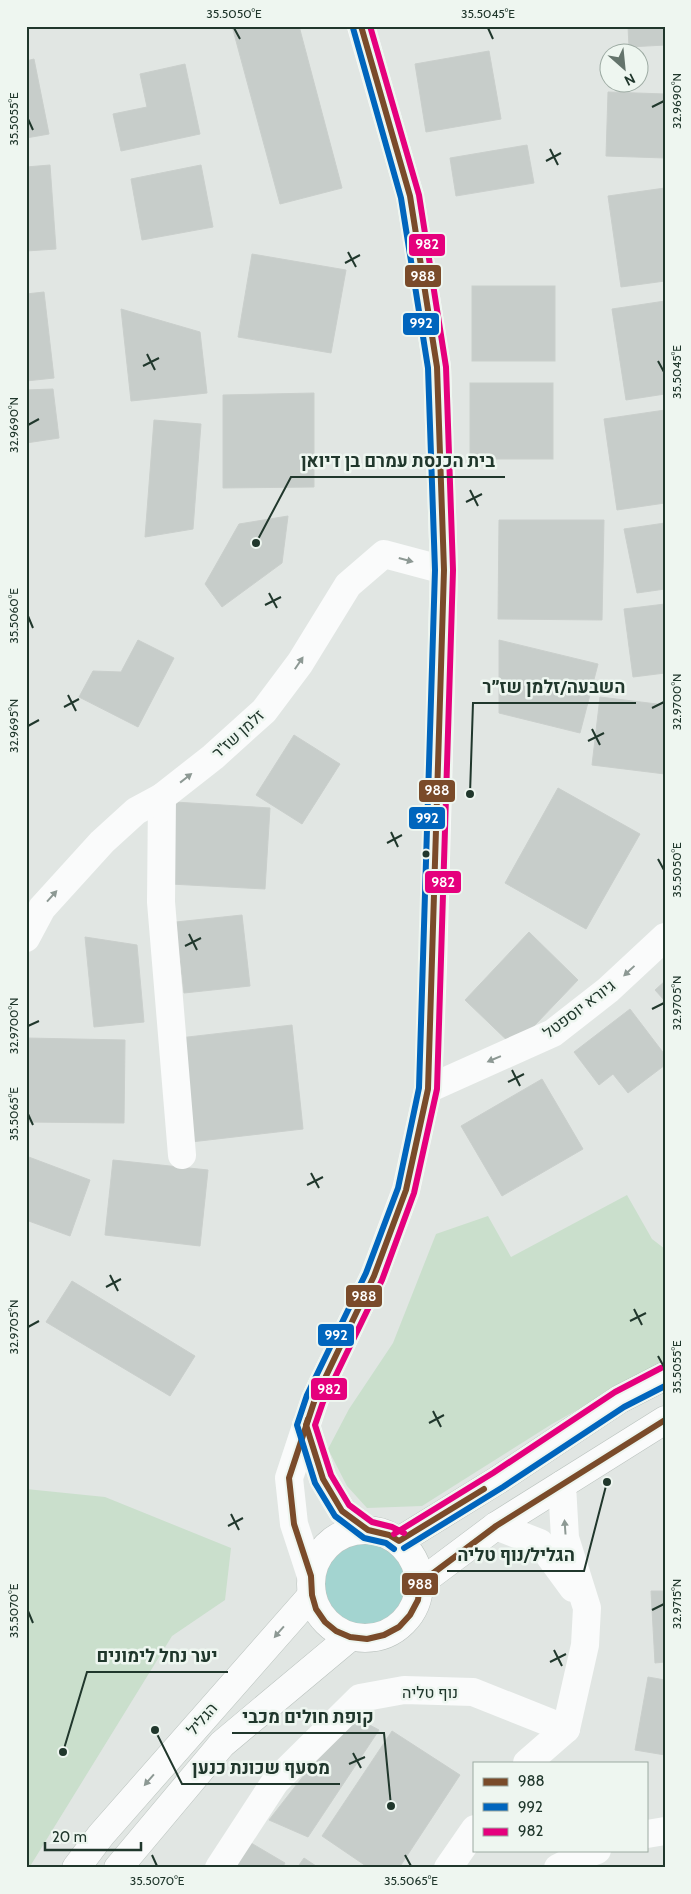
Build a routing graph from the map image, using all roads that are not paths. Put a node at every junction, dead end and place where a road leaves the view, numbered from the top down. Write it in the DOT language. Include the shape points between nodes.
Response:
graph roads {
  1 [pos="361,26"];
  2 [pos="444,570"];
  3 [pos="162,797"];
  4 [pos="665,937"];
  5 [pos="26,938"];
  6 [pos="428,1088"];
  7 [pos="182,1155"];
  8 [pos="665,1376"];
  9 [pos="665,1420"];
  10 [pos="306,1425"];
  11 [pos="562,1485"];
  12 [pos="496,1526"];
  13 [pos="368,1530"];
  14 [pos="399,1541"];
  15 [pos="420,1583"];
  16 [pos="312,1586"];
  17 [pos="587,1608"];
  18 [pos="350,1637"];
  19 [pos="566,1729"];
  20 [pos="527,1762"];
  21 [pos="473,1831"];
  22 [pos="665,1831"];
  23 [pos="648,1834"];
  24 [pos="592,1852"];
  25 [pos="76,1868"];
  26 [pos="118,1868"];
  27 [pos="219,1868"];
  28 [pos="448,1868"];
  29 [pos="558,1868"];
  1 -- 2 [label="street" via="410,196 437,367"];
  3 -- 2 [label="street, זלמן שז\"ר, one-way" via="213,758 264,711 300,663 348,585 384,554"];
  2 -- 6 [label="street"];
  5 -- 3 [label="street, זלמן שז\"ר, one-way" via="42,908 102,842 136,811"];
  3 -- 7 [label="street" via="161,902"];
  4 -- 6 [label="street, גיורא יוספטל, one-way" via="608,990 552,1033"];
  6 -- 10 [label="street" via="406,1190 374,1276 315,1399"];
  8 -- 14 [label="street" via="620,1399 506,1476"];
  9 -- 11 [label="street"];
  10 -- 13 [label="street" via="323,1479 342,1511"];
  10 -- 16 [label="street" via="289,1478 294,1524"];
  11 -- 12 [label="street"];
  17 -- 11 [label="street, one-way" via="565,1538"];
  12 -- 15 [label="street"];
  12 -- 17 [label="street" via="540,1543"];
  13 -- 14 [label="street"];
  13 -- 16 [label="street" via="337,1538 325,1548 316,1561"];
  14 -- 15 [label="street" via="417,1567"];
  15 -- 18 [label="street" via="418,1600 399,1627 384,1636"];
  16 -- 18 [label="street" via="316,1609 325,1622"];
  16 -- 25 [label="street, הגליל, one-way"];
  17 -- 19 [label="street" via="585,1645"];
  18 -- 26 [label="street, הגליל" via="222,1744"];
  19 -- 20 [label="street"];
  19 -- 27 [label="street, נוף טליה" via="473,1692 404,1690 360,1698 275,1782"];
  21 -- 28 [label="street"];
  22 -- 23 [label="street"];
  24 -- 29 [label="street"];
}
